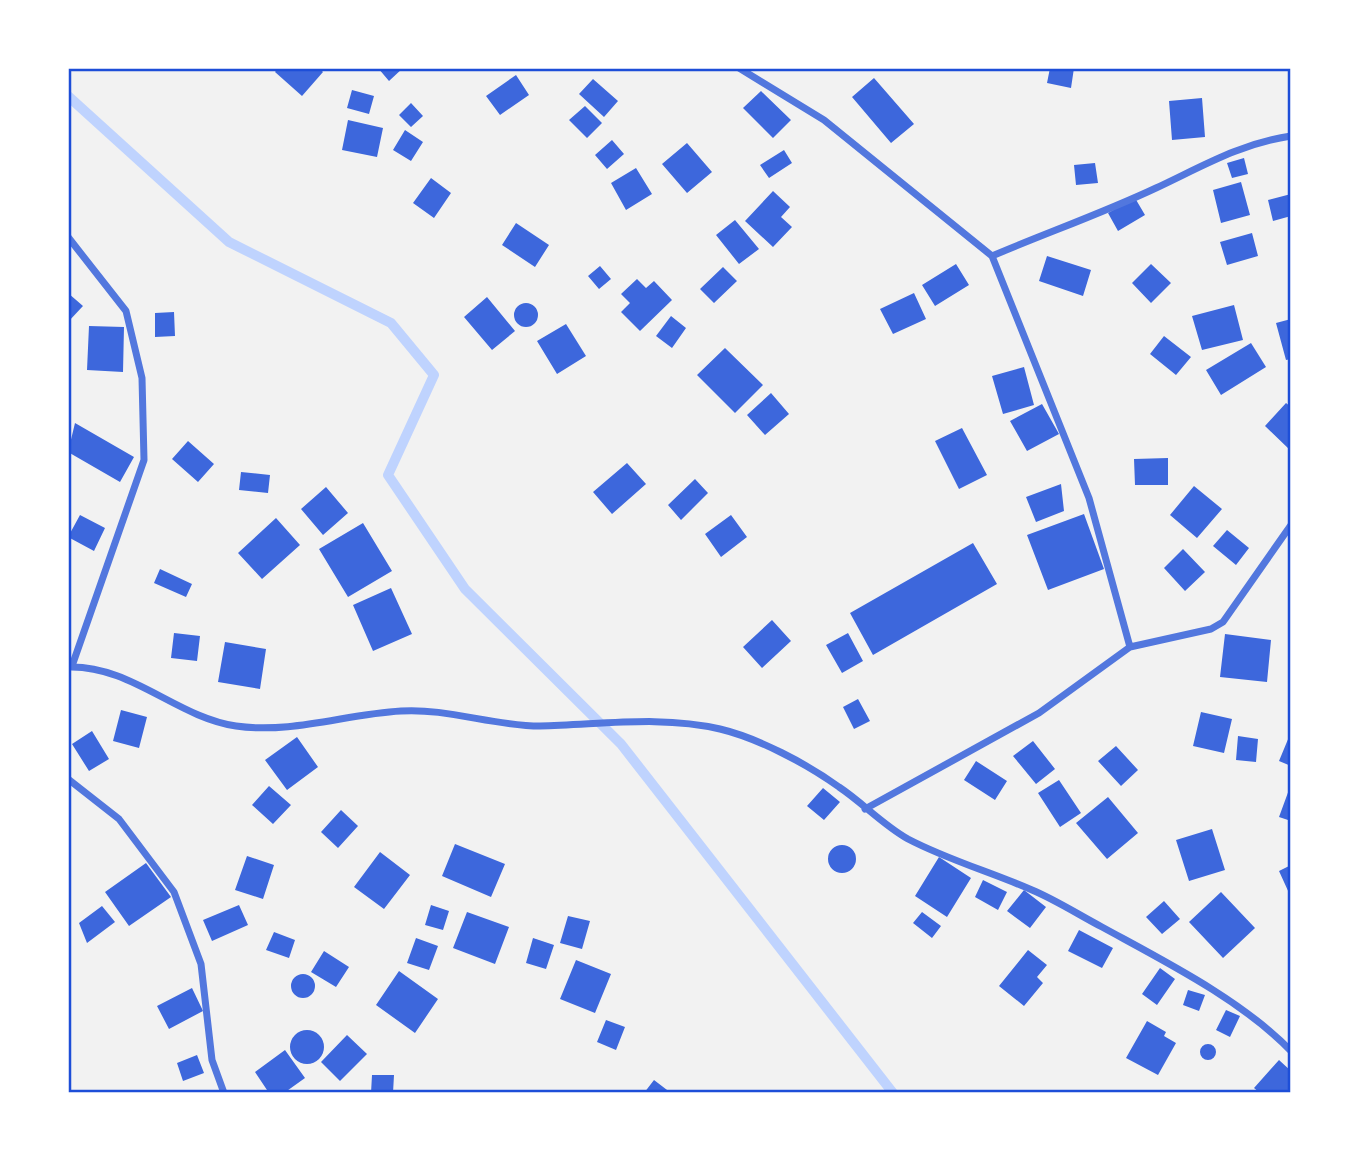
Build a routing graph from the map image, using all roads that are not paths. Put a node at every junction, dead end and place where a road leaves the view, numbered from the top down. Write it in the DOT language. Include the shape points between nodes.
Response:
graph roads {
  1 [pos="739,68"];
  2 [pos="1291,136"];
  3 [pos="68,237"];
  4 [pos="992,256"];
  5 [pos="1291,525"];
  6 [pos="1130,647"];
  7 [pos="70,666"];
  8 [pos="68,779"];
  9 [pos="864,808"];
  10 [pos="1291,1051"];
  11 [pos="224,1093"];
  1 -- 4 [label="street" via="824,120"];
  2 -- 4 [label="street" via="1219,156 1155,189"];
  3 -- 7 [label="street" via="126,310 142,378 144,460"];
  4 -- 6 [label="street" via="1089,498"];
  5 -- 6 [label="street" via="1223,622 1211,629"];
  6 -- 9 [label="street" via="1039,713"];
  7 -- 9 [label="street" via="99,668 235,726 303,726 403,710 539,726 598,721 720,729 792,758"];
  8 -- 11 [label="street" via="119,820 174,892 201,964 212,1060"];
  9 -- 10 [label="street" via="906,838 1032,890 1127,941 1199,983 1273,1033"];
}
